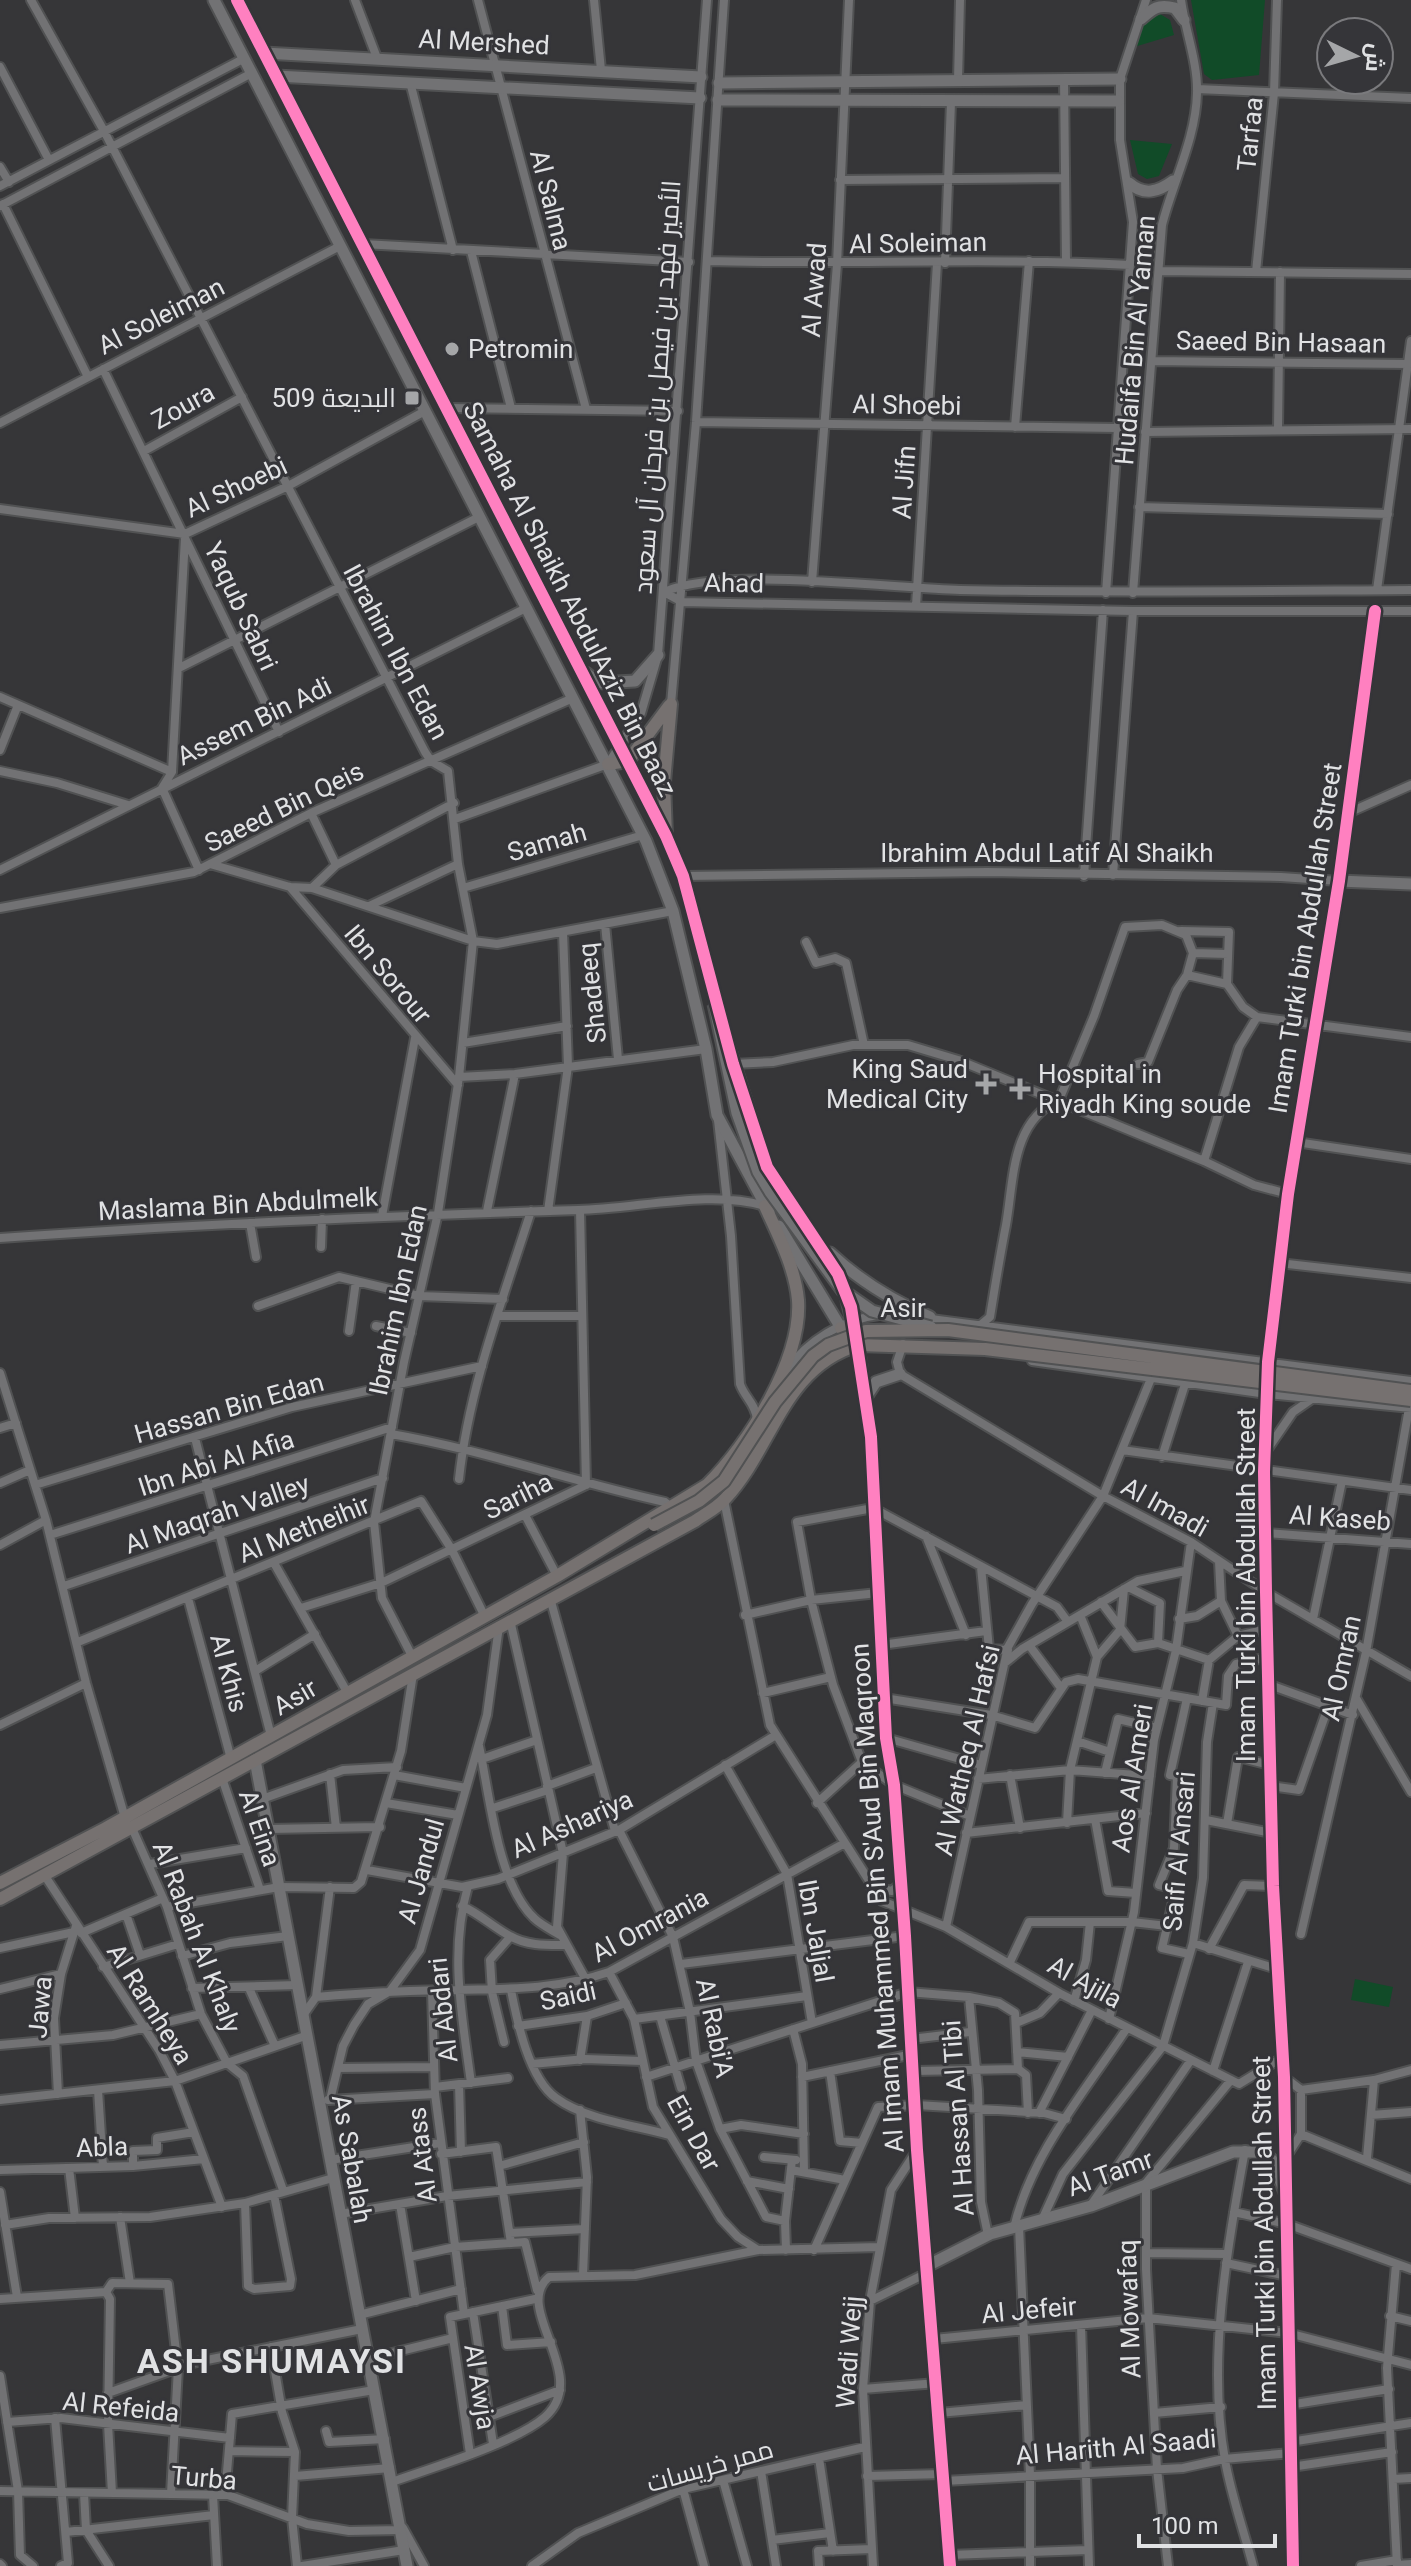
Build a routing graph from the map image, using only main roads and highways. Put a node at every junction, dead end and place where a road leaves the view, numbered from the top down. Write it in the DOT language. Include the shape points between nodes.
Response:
graph roads {
  1 [pos="608,764"];
  2 [pos="666,836"];
  3 [pos="765,1206"];
  4 [pos="847,1325"];
  5 [pos="858,1345"];
  6 [pos="1411,1391"];
  7 [pos="1410,1406"];
  8 [pos="610,1545"];
  9 [pos="128,1823"];
  10 [pos="0,1883"];
  11 [pos="0,1899"];
  1 -- 2 [label="main road" via="628,761 671,704 664,782"];
  3 -- 8 [label="main road, Samaha Al Shaikh AbdulAziz Bin Baaz" via="798,1300 795,1330 776,1384 721,1471"];
  4 -- 5 [label="main road, Samaha Al Shaikh AbdulAziz Bin Baaz"];
  5 -- 7 [label="main road, bridge" via="985,1349"];
  5 -- 9 [label="main road" via="807,1373 724,1500 695,1521 222,1778"];
  6 -- 8 [label="main road, Asir, bridge" via="948,1330 883,1328 828,1345 792,1380 724,1481 699,1501"];
  8 -- 9 [label="main road, Asir" via="347,1692"];
  9 -- 10 [label="main road, Asir"];
  9 -- 11 [label="main road" via="111,1840"];
}
